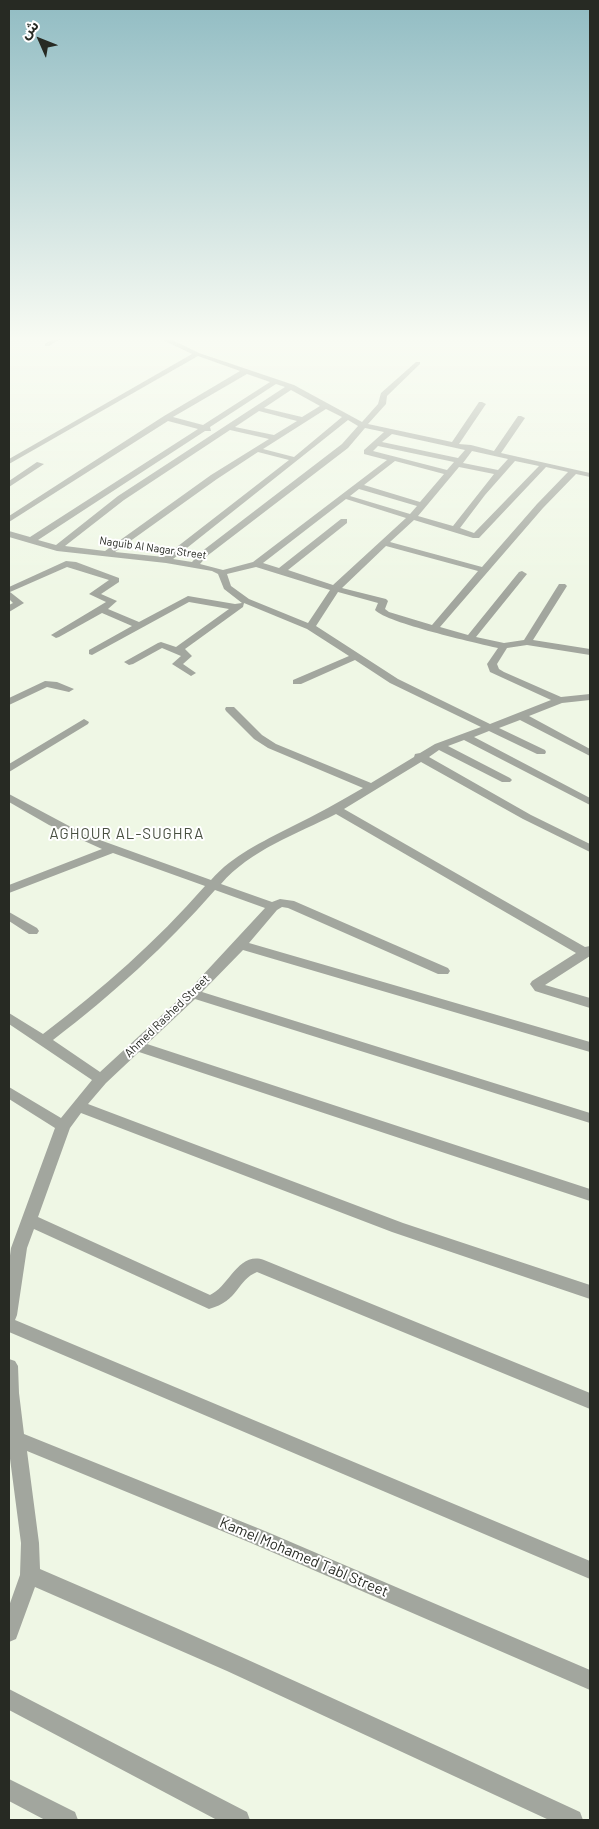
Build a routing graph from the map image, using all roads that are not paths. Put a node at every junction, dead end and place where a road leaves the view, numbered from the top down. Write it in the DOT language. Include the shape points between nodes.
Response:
graph roads {
  1 [pos="76,423"];
  2 [pos="159,423"];
  3 [pos="187,423"];
  4 [pos="211,423"];
  5 [pos="236,423"];
  6 [pos="298,423"];
  7 [pos="338,423"];
  8 [pos="357,423"];
  9 [pos="364,423"];
  10 [pos="469,423"];
  11 [pos="517,423"];
  12 [pos="362,426"];
  13 [pos="204,428"];
  14 [pos="226,430"];
  15 [pos="389,432"];
  16 [pos="276,438"];
  17 [pos="376,443"];
  18 [pos="455,444"];
  19 [pos="471,448"];
  20 [pos="258,450"];
  21 [pos="497,453"];
  22 [pos="514,457"];
  23 [pos="294,459"];
  24 [pos="393,459"];
  25 [pos="9,462"];
  26 [pos="460,462"];
  27 [pos="40,464"];
  28 [pos="544,465"];
  29 [pos="574,471"];
  30 [pos="450,473"];
  31 [pos="500,473"];
  32 [pos="590,475"];
  33 [pos="9,485"];
  34 [pos="356,486"];
  35 [pos="105,492"];
  36 [pos="344,496"];
  37 [pos="121,498"];
  38 [pos="422,505"];
  39 [pos="412,518"];
  40 [pos="9,520"];
  41 [pos="344,521"];
  42 [pos="454,529"];
  43 [pos="9,534"];
  44 [pos="30,541"];
  45 [pos="384,543"];
  46 [pos="57,548"];
  47 [pos="108,553"];
  48 [pos="166,560"];
  49 [pos="195,564"];
  50 [pos="256,564"];
  51 [pos="484,570"];
  52 [pos="282,571"];
  53 [pos="222,573"];
  54 [pos="522,574"];
  55 [pos="562,586"];
  56 [pos="335,589"];
  57 [pos="9,590"];
  58 [pos="9,595"];
  59 [pos="246,601"];
  60 [pos="237,607"];
  61 [pos="9,609"];
  62 [pos="102,609"];
  63 [pos="141,626"];
  64 [pos="310,627"];
  65 [pos="433,628"];
  66 [pos="56,635"];
  67 [pos="470,639"];
  68 [pos="526,642"];
  69 [pos="504,646"];
  70 [pos="180,651"];
  71 [pos="92,652"];
  72 [pos="590,652"];
  73 [pos="354,657"];
  74 [pos="128,662"];
  75 [pos="190,672"];
  76 [pos="297,682"];
  77 [pos="68,689"];
  78 [pos="590,697"];
  79 [pos="560,700"];
  80 [pos="9,702"];
  81 [pos="230,709"];
  82 [pos="521,716"];
  83 [pos="84,722"];
  84 [pos="488,727"];
  85 [pos="464,736"];
  86 [pos="438,746"];
  87 [pos="541,752"];
  88 [pos="590,753"];
  89 [pos="419,756"];
  90 [pos="9,769"];
  91 [pos="506,780"];
  92 [pos="373,788"];
  93 [pos="9,797"];
  94 [pos="590,802"];
  95 [pos="336,809"];
  96 [pos="590,848"];
  97 [pos="112,849"];
  98 [pos="212,885"];
  99 [pos="9,889"];
  100 [pos="272,907"];
  101 [pos="9,916"];
  102 [pos="33,931"];
  103 [pos="240,944"];
  104 [pos="587,952"];
  105 [pos="444,971"];
  106 [pos="193,994"];
  107 [pos="590,1003"];
  108 [pos="9,1018"];
  109 [pos="43,1041"];
  110 [pos="137,1046"];
  111 [pos="590,1047"];
  112 [pos="100,1079"];
  113 [pos="9,1092"];
  114 [pos="78,1106"];
  115 [pos="590,1118"];
  116 [pos="63,1126"];
  117 [pos="590,1195"];
  118 [pos="29,1220"];
  119 [pos="590,1292"];
  120 [pos="9,1315"];
  121 [pos="9,1326"];
  122 [pos="9,1366"];
  123 [pos="590,1401"];
  124 [pos="17,1439"];
  125 [pos="590,1570"];
  126 [pos="30,1575"];
  127 [pos="11,1622"];
  128 [pos="590,1680"];
  129 [pos="9,1699"];
  130 [pos="9,1790"];
  131 [pos="68,1820"];
  132 [pos="239,1820"];
  133 [pos="572,1820"];
  1 -- 25 [label="street"];
  2 -- 40 [label="street"];
  3 -- 13 [label="street"];
  4 -- 13 [label="street"];
  5 -- 14 [label="street"];
  6 -- 16 [label="street"];
  7 -- 23 [label="street"];
  8 -- 12 [label="street"];
  9 -- 12 [label="street"];
  10 -- 18 [label="street"];
  11 -- 21 [label="street"];
  12 -- 15 [label="street"];
  12 -- 49 [label="street" via="337,453"];
  13 -- 14 [label="street"];
  13 -- 35 [label="street"];
  14 -- 16 [label="street"];
  14 -- 37 [label="street"];
  15 -- 17 [label="street"];
  15 -- 18 [label="street"];
  16 -- 20 [label="street"];
  17 -- 24 [label="street" via="367,452"];
  17 -- 26 [label="street"];
  18 -- 19 [label="street"];
  19 -- 21 [label="street"];
  19 -- 26 [label="street"];
  20 -- 23 [label="street"];
  20 -- 47 [label="street" via="214,477"];
  21 -- 22 [label="street"];
  22 -- 28 [label="street"];
  22 -- 31 [label="street"];
  23 -- 48 [label="street"];
  24 -- 30 [label="street"];
  24 -- 34 [label="street"];
  26 -- 30 [label="street"];
  26 -- 31 [label="street"];
  27 -- 33 [label="street"];
  28 -- 29 [label="street"];
  28 -- 42 [label="street" via="477,536"];
  29 -- 32 [label="street"];
  29 -- 51 [label="street"];
  30 -- 38 [label="street"];
  31 -- 42 [label="street"];
  34 -- 36 [label="street"];
  34 -- 38 [label="street"];
  35 -- 37 [label="street"];
  35 -- 44 [label="street"];
  36 -- 39 [label="street"];
  36 -- 50 [label="street"];
  37 -- 46 [label="street"];
  38 -- 39 [label="street"];
  39 -- 42 [label="street"];
  39 -- 45 [label="street"];
  41 -- 52 [label="street"];
  43 -- 44 [label="street, Naguib Al Nagar Street"];
  44 -- 46 [label="street, Naguib Al Nagar Street"];
  45 -- 51 [label="street"];
  45 -- 56 [label="street"];
  46 -- 47 [label="street, Naguib Al Nagar Street"];
  47 -- 48 [label="street, Naguib Al Nagar Street"];
  48 -- 49 [label="street, Naguib Al Nagar Street"];
  49 -- 53 [label="street, Naguib Al Nagar Street"];
  50 -- 52 [label="street"];
  50 -- 53 [label="street"];
  51 -- 65 [label="street"];
  52 -- 56 [label="street"];
  53 -- 59 [label="street" via="227,587"];
  54 -- 67 [label="street"];
  55 -- 68 [label="street"];
  56 -- 64 [label="street"];
  56 -- 65 [label="street" via="383,601 380,605 382,612"];
  57 -- 62 [label="street" via="70,564 114,579 115,582 94,594 112,601"];
  58 -- 61 [label="street" via="19,603"];
  59 -- 60 [label="street"];
  59 -- 64 [label="street"];
  60 -- 63 [label="street" via="188,599"];
  60 -- 70 [label="street"];
  62 -- 63 [label="street"];
  62 -- 66 [label="street"];
  63 -- 71 [label="street"];
  64 -- 73 [label="street"];
  65 -- 67 [label="street"];
  67 -- 69 [label="street"];
  68 -- 69 [label="street"];
  68 -- 72 [label="street"];
  69 -- 79 [label="street" via="492,664 494,670"];
  70 -- 74 [label="street" via="161,645"];
  70 -- 75 [label="street" via="187,656 178,664"];
  73 -- 76 [label="street"];
  73 -- 84 [label="street" via="394,681"];
  77 -- 80 [label="street" via="45,684"];
  78 -- 79 [label="street"];
  79 -- 82 [label="street"];
  81 -- 92 [label="street" via="258,737 272,746"];
  82 -- 84 [label="street"];
  82 -- 88 [label="street"];
  83 -- 90 [label="street"];
  84 -- 85 [label="street"];
  84 -- 87 [label="street"];
  85 -- 86 [label="street"];
  85 -- 94 [label="street"];
  86 -- 89 [label="street"];
  86 -- 91 [label="street"];
  89 -- 92 [label="street"];
  89 -- 96 [label="street" via="527,817"];
  92 -- 95 [label="street"];
  93 -- 97 [label="street" via="54,823"];
  95 -- 98 [label="street" via="247,855"];
  95 -- 104 [label="street"];
  97 -- 98 [label="street"];
  97 -- 99 [label="street"];
  98 -- 100 [label="street"];
  98 -- 109 [label="street" via="142,959"];
  100 -- 103 [label="street, Ahmed Rashed Street"];
  100 -- 105 [label="street" via="280,903 290,904"];
  101 -- 102 [label="street"];
  103 -- 106 [label="street, Ahmed Rashed Street"];
  103 -- 111 [label="street"];
  104 -- 107 [label="street" via="537,984 540,988"];
  106 -- 110 [label="street, Ahmed Rashed Street"];
  106 -- 115 [label="street"];
  108 -- 109 [label="street"];
  109 -- 112 [label="street"];
  110 -- 112 [label="street, Ahmed Rashed Street"];
  110 -- 117 [label="street"];
  112 -- 114 [label="street, Ahmed Rashed Street"];
  113 -- 116 [label="street"];
  114 -- 116 [label="street, Ahmed Rashed Street"];
  114 -- 119 [label="street" via="398,1228"];
  116 -- 118 [label="street, Ahmed Rashed Street"];
  118 -- 120 [label="street, Ahmed Rashed Street" via="19,1248"];
  118 -- 123 [label="street" via="210,1302 220,1299 249,1267 258,1265"];
  121 -- 125 [label="street"];
  122 -- 124 [label="street"];
  124 -- 126 [label="street" via="30,1543"];
  124 -- 128 [label="street, Kamel Mohamed Tabl Street" via="267,1541"];
  126 -- 127 [label="street"];
  126 -- 133 [label="street" via="174,1637"];
  129 -- 132 [label="street"];
  130 -- 131 [label="street"];
}
